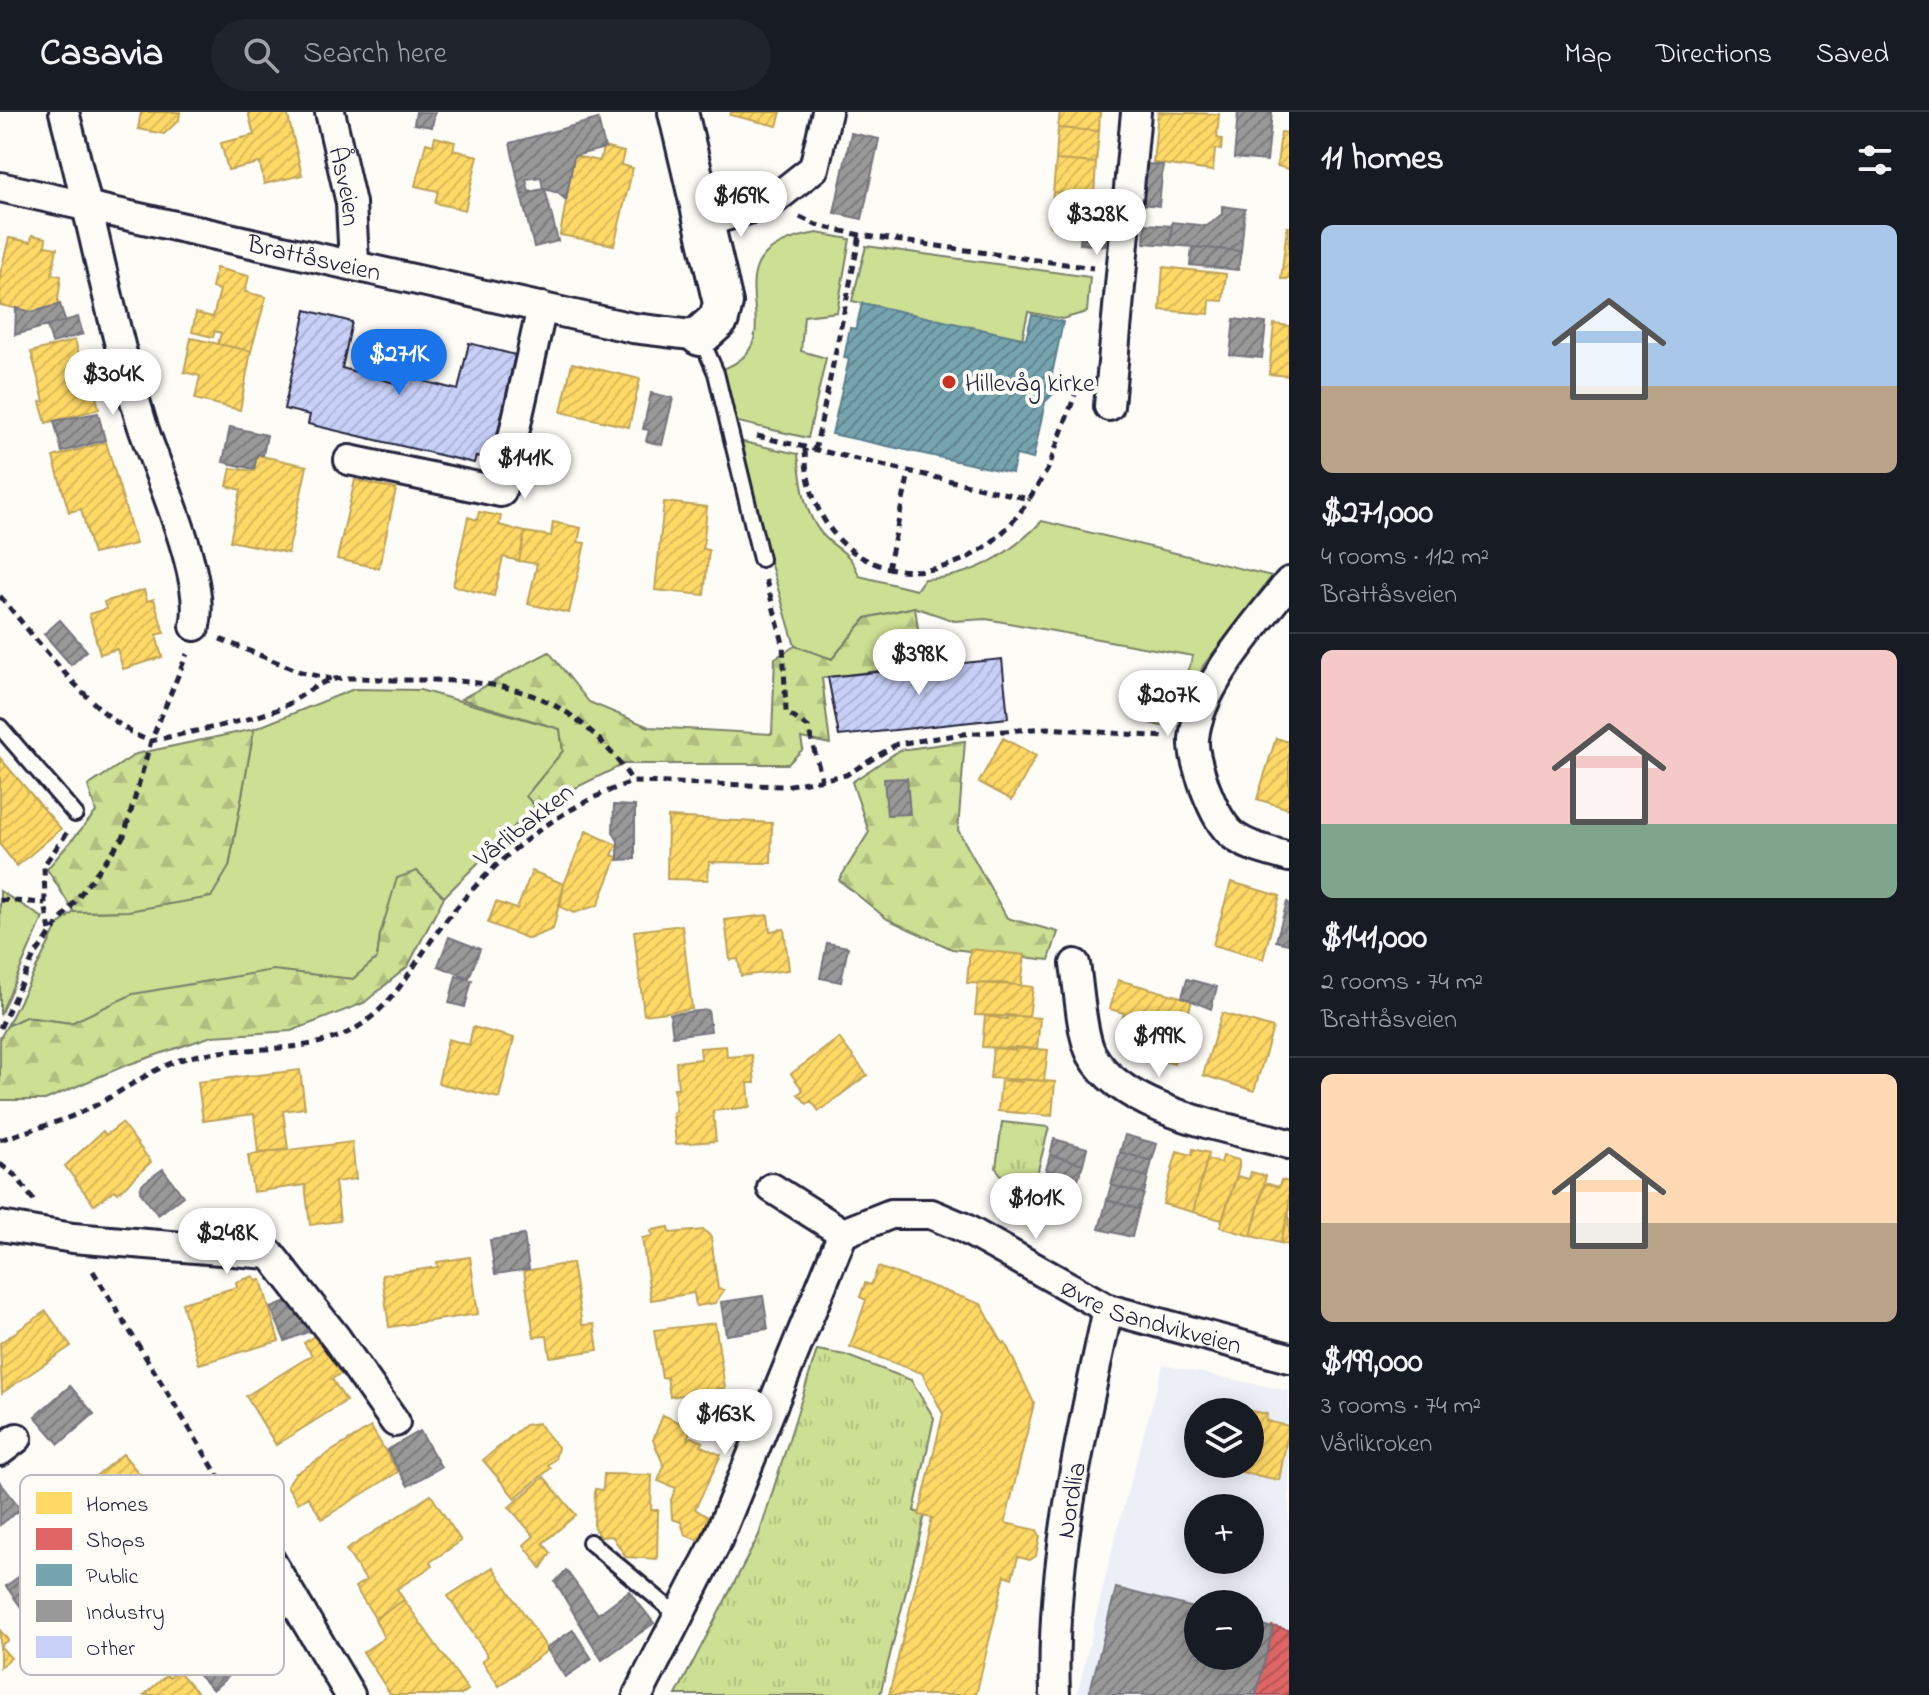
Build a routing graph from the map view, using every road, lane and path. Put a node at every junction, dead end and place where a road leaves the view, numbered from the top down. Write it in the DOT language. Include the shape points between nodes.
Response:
graph roads {
  1 [pos="64,112"];
  2 [pos="330,112"];
  3 [pos="678,112"];
  4 [pos="827,112"];
  5 [pos="1136,112"];
  6 [pos="0,187"];
  7 [pos="771,202"];
  8 [pos="88,205"];
  9 [pos="706,222"];
  10 [pos="860,235"];
  11 [pos="354,263"];
  12 [pos="1121,272"];
  13 [pos="542,307"];
  14 [pos="700,336"];
  15 [pos="1075,395"];
  16 [pos="1109,406"];
  17 [pos="727,428"];
  18 [pos="805,449"];
  19 [pos="815,451"];
  20 [pos="349,460"];
  21 [pos="909,473"];
  22 [pos="1029,499"];
  23 [pos="761,559"];
  24 [pos="888,569"];
  25 [pos="1289,582"];
  26 [pos="0,596"];
  27 [pos="195,626"];
  28 [pos="332,679"];
  29 [pos="0,727"];
  30 [pos="1194,739"];
  31 [pos="151,741"];
  32 [pos="822,779"];
  33 [pos="633,782"];
  34 [pos="75,814"];
  35 [pos="1289,857"];
  36 [pos="0,900"];
  37 [pos="45,903"];
  38 [pos="50,932"];
  39 [pos="1075,964"];
  40 [pos="0,1028"];
  41 [pos="0,1140"];
  42 [pos="1289,1144"];
  43 [pos="772,1188"];
  44 [pos="0,1226"];
  45 [pos="843,1233"];
  46 [pos="73,1238"];
  47 [pos="1108,1309"];
  48 [pos="1289,1358"];
  49 [pos="395,1422"];
  50 [pos="218,1475"];
  51 [pos="590,1542"];
  52 [pos="284,1584"];
  53 [pos="676,1614"];
  54 [pos="350,1695"];
  55 [pos="638,1695"];
  56 [pos="1055,1695"];
  1 -- 8 [label="street"];
  2 -- 11 [label="street, Åsveien" via="351,203"];
  3 -- 9 [label="street"];
  4 -- 7 [label="street" via="814,168"];
  5 -- 12 [label="street"];
  6 -- 8 [label="street, Brattåsveien"];
  7 -- 9 [label="street"];
  7 -- 10 [label="path" via="816,225"];
  8 -- 11 [label="street, Brattåsveien"];
  8 -- 27 [label="street" via="141,421 180,531 199,610"];
  9 -- 14 [label="street" via="723,303 719,319"];
  10 -- 12 [label="path"];
  10 -- 19 [label="path"];
  11 -- 13 [label="street, Brattåsveien"];
  12 -- 16 [label="street"];
  13 -- 14 [label="street, Brattåsveien" via="633,328"];
  13 -- 20 [label="street" via="501,492"];
  14 -- 17 [label="lane" via="716,373"];
  15 -- 22 [label="path" via="1048,469"];
  17 -- 18 [label="path"];
  17 -- 23 [label="lane"];
  18 -- 19 [label="path"];
  18 -- 24 [label="path" via="806,476 823,520 859,557"];
  19 -- 21 [label="path"];
  21 -- 22 [label="path"];
  21 -- 24 [label="path"];
  22 -- 24 [label="path" via="1012,528 964,562 928,570"];
  23 -- 32 [label="path" via="783,643 786,712 808,727"];
  25 -- 30 [label="street" via="1208,695"];
  26 -- 31 [label="path" via="99,706 125,730"];
  27 -- 28 [label="path" via="231,645"];
  27 -- 31 [label="path"];
  28 -- 31 [label="path" via="279,709"];
  28 -- 33 [label="path" via="461,679 535,694 584,726 617,757"];
  29 -- 34 [label="lane"];
  30 -- 32 [label="path, Vårlibakken" via="1047,728 963,734 897,744 846,775"];
  30 -- 35 [label="street" via="1199,773 1222,823 1242,845"];
  31 -- 38 [label="path" via="124,836"];
  32 -- 33 [label="path, Vårlibakken" via="785,786"];
  33 -- 41 [label="path, Vårlibakken" via="588,797 497,866 438,932 394,997 350,1032 183,1059 88,1110"];
  34 -- 37 [label="path" via="44,865"];
  36 -- 37 [label="path"];
  37 -- 38 [label="path"];
  38 -- 40 [label="path"];
  39 -- 42 [label="street" via="1090,1053 1112,1083 1143,1101"];
  43 -- 45 [label="street"];
  44 -- 46 [label="street"];
  45 -- 47 [label="street, Øvre Sandvikveien" via="891,1214 931,1214"];
  45 -- 53 [label="street" via="716,1543"];
  46 -- 49 [label="street" via="270,1254"];
  46 -- 50 [label="path"];
  47 -- 48 [label="street, Øvre Sandvikveien"];
  47 -- 56 [label="street, Nordlia" via="1061,1543 1053,1636"];
  51 -- 53 [label="lane"];
  52 -- 54 [label="street"];
  53 -- 55 [label="street"];
}
